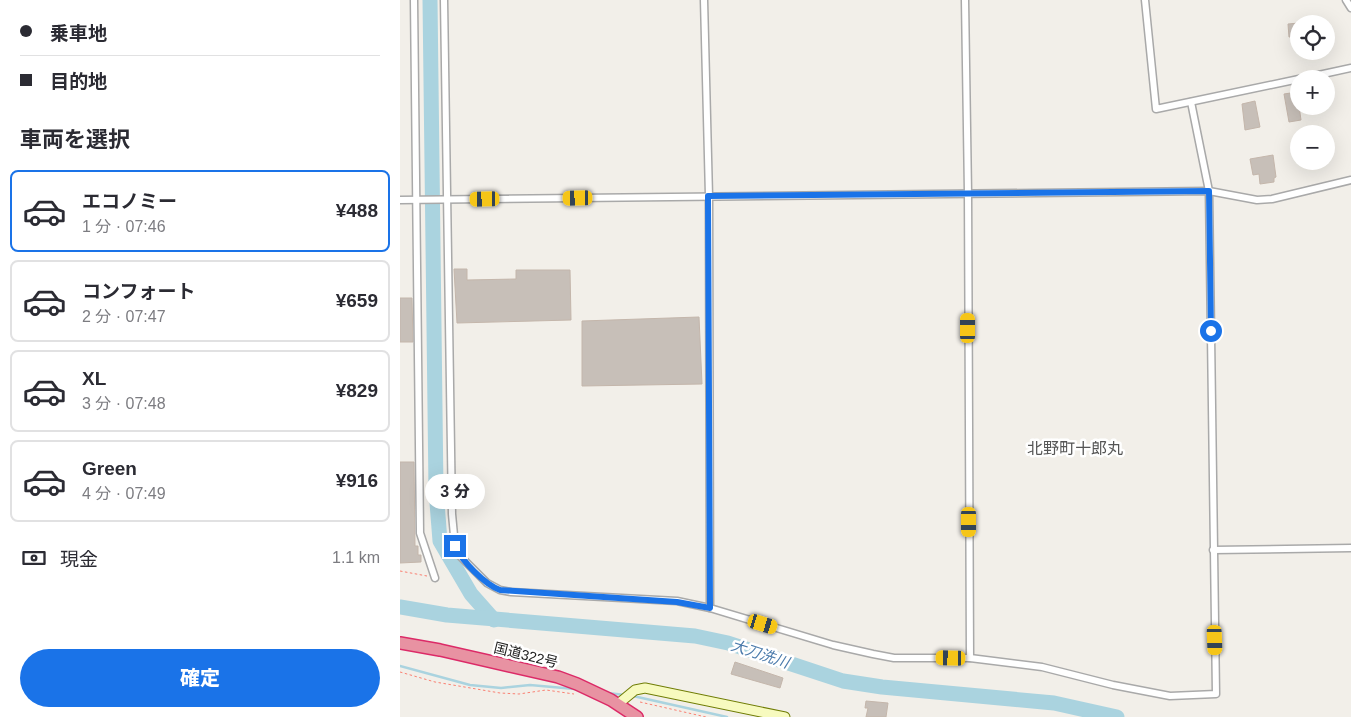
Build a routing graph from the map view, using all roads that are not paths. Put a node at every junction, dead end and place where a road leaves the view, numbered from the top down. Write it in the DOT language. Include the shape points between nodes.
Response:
graph roads {
  1 [pos="414,0"];
  2 [pos="444,0"];
  3 [pos="704,0"];
  4 [pos="965,0"];
  5 [pos="1145,0"];
  6 [pos="1346,0"];
  7 [pos="1351,8"];
  8 [pos="1351,68"];
  9 [pos="1335,71"];
  10 [pos="1290,81"];
  11 [pos="1191,102"];
  12 [pos="1351,180"];
  13 [pos="1209,191"];
  14 [pos="968,193"];
  15 [pos="708,196"];
  16 [pos="420,199"];
  17 [pos="446,199"];
  18 [pos="400,200"];
  19 [pos="1351,548"];
  20 [pos="1213,550"];
  21 [pos="436,578"];
  22 [pos="710,608"];
  23 [pos="400,643"];
  24 [pos="970,658"];
  25 [pos="618,704"];
  26 [pos="637,717"];
  27 [pos="785,717"];
  1 -- 16 [label="street"];
  2 -- 17 [label="street"];
  3 -- 15 [label="street"];
  4 -- 14 [label="street"];
  5 -- 11 [label="street" via="1156,109"];
  6 -- 7 [label="street"];
  8 -- 9 [label="street"];
  10 -- 11 [label="street"];
  11 -- 13 [label="street"];
  12 -- 13 [label="street" via="1264,200"];
  13 -- 14 [label="street"];
  13 -- 20 [label="street"];
  14 -- 15 [label="street"];
  14 -- 24 [label="street"];
  15 -- 17 [label="street"];
  15 -- 22 [label="street"];
  16 -- 17 [label="street"];
  16 -- 18 [label="street"];
  16 -- 21 [label="street" via="420,533"];
  17 -- 22 [label="street" via="452,514 455,546 460,556 487,583 500,590 677,602"];
  19 -- 20 [label="street"];
  20 -- 24 [label="street" via="1216,694 1170,696 1042,667"];
  22 -- 24 [label="street" via="873,654 894,658"];
  23 -- 25 [label="highway, 国道322号" via="558,677"];
  25 -- 26 [label="highway, 国道322号"];
  25 -- 27 [label="street" via="635,690 646,688"];
}
